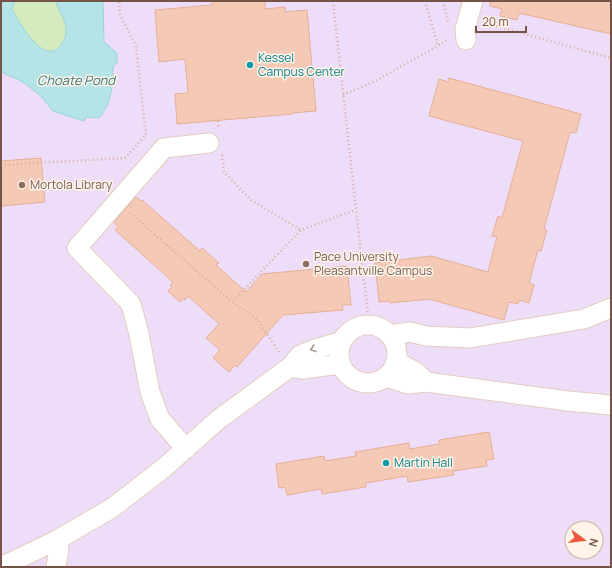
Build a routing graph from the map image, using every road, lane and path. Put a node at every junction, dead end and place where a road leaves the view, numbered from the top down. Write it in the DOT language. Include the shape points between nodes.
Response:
graph roads {
  1 [pos="119,1"];
  2 [pos="333,1"];
  3 [pos="425,1"];
  4 [pos="443,1"];
  5 [pos="473,1"];
  6 [pos="460,35"];
  7 [pos="438,46"];
  8 [pos="611,58"];
  9 [pos="343,95"];
  10 [pos="218,121"];
  11 [pos="216,140"];
  12 [pos="1,165"];
  13 [pos="355,210"];
  14 [pos="130,213"];
  15 [pos="301,230"];
  16 [pos="232,302"];
  17 [pos="611,308"];
  18 [pos="369,325"];
  19 [pos="342,341"];
  20 [pos="394,349"];
  21 [pos="340,364"];
  22 [pos="290,367"];
  23 [pos="386,377"];
  24 [pos="426,382"];
  25 [pos="611,406"];
  26 [pos="186,449"];
  27 [pos="57,540"];
  28 [pos="1,567"];
  29 [pos="56,567"];
  1 -- 12 [label="path" via="120,15 136,46 146,136 125,158"];
  2 -- 9 [label="path"];
  3 -- 7 [label="path"];
  4 -- 6 [label="path"];
  5 -- 6 [label="street"];
  6 -- 7 [label="path"];
  6 -- 8 [label="path" via="479,21"];
  7 -- 9 [label="path" via="373,82"];
  9 -- 13 [label="path"];
  10 -- 11 [label="path"];
  11 -- 15 [label="path" via="224,172 251,200"];
  11 -- 26 [label="street" via="164,148 77,248 131,304 150,392 160,419"];
  13 -- 15 [label="path"];
  13 -- 18 [label="path"];
  14 -- 16 [label="path"];
  15 -- 16 [label="path"];
  16 -- 22 [label="path" via="257,319"];
  17 -- 20 [label="street" via="584,319 470,338 426,336 413,347"];
  18 -- 19 [label="street" via="354,329"];
  18 -- 20 [label="street" via="377,327"];
  19 -- 21 [label="street"];
  19 -- 22 [label="street, one-way" via="300,354"];
  20 -- 23 [label="street" via="393,370"];
  20 -- 24 [label="street"];
  21 -- 22 [label="street" via="303,369"];
  21 -- 23 [label="street" via="348,375 360,382 369,384"];
  22 -- 26 [label="street" via="219,419"];
  23 -- 24 [label="street" via="408,384"];
  24 -- 25 [label="street"];
  26 -- 27 [label="street" via="112,508"];
  27 -- 28 [label="street"];
  27 -- 29 [label="street" via="60,548"];
}
